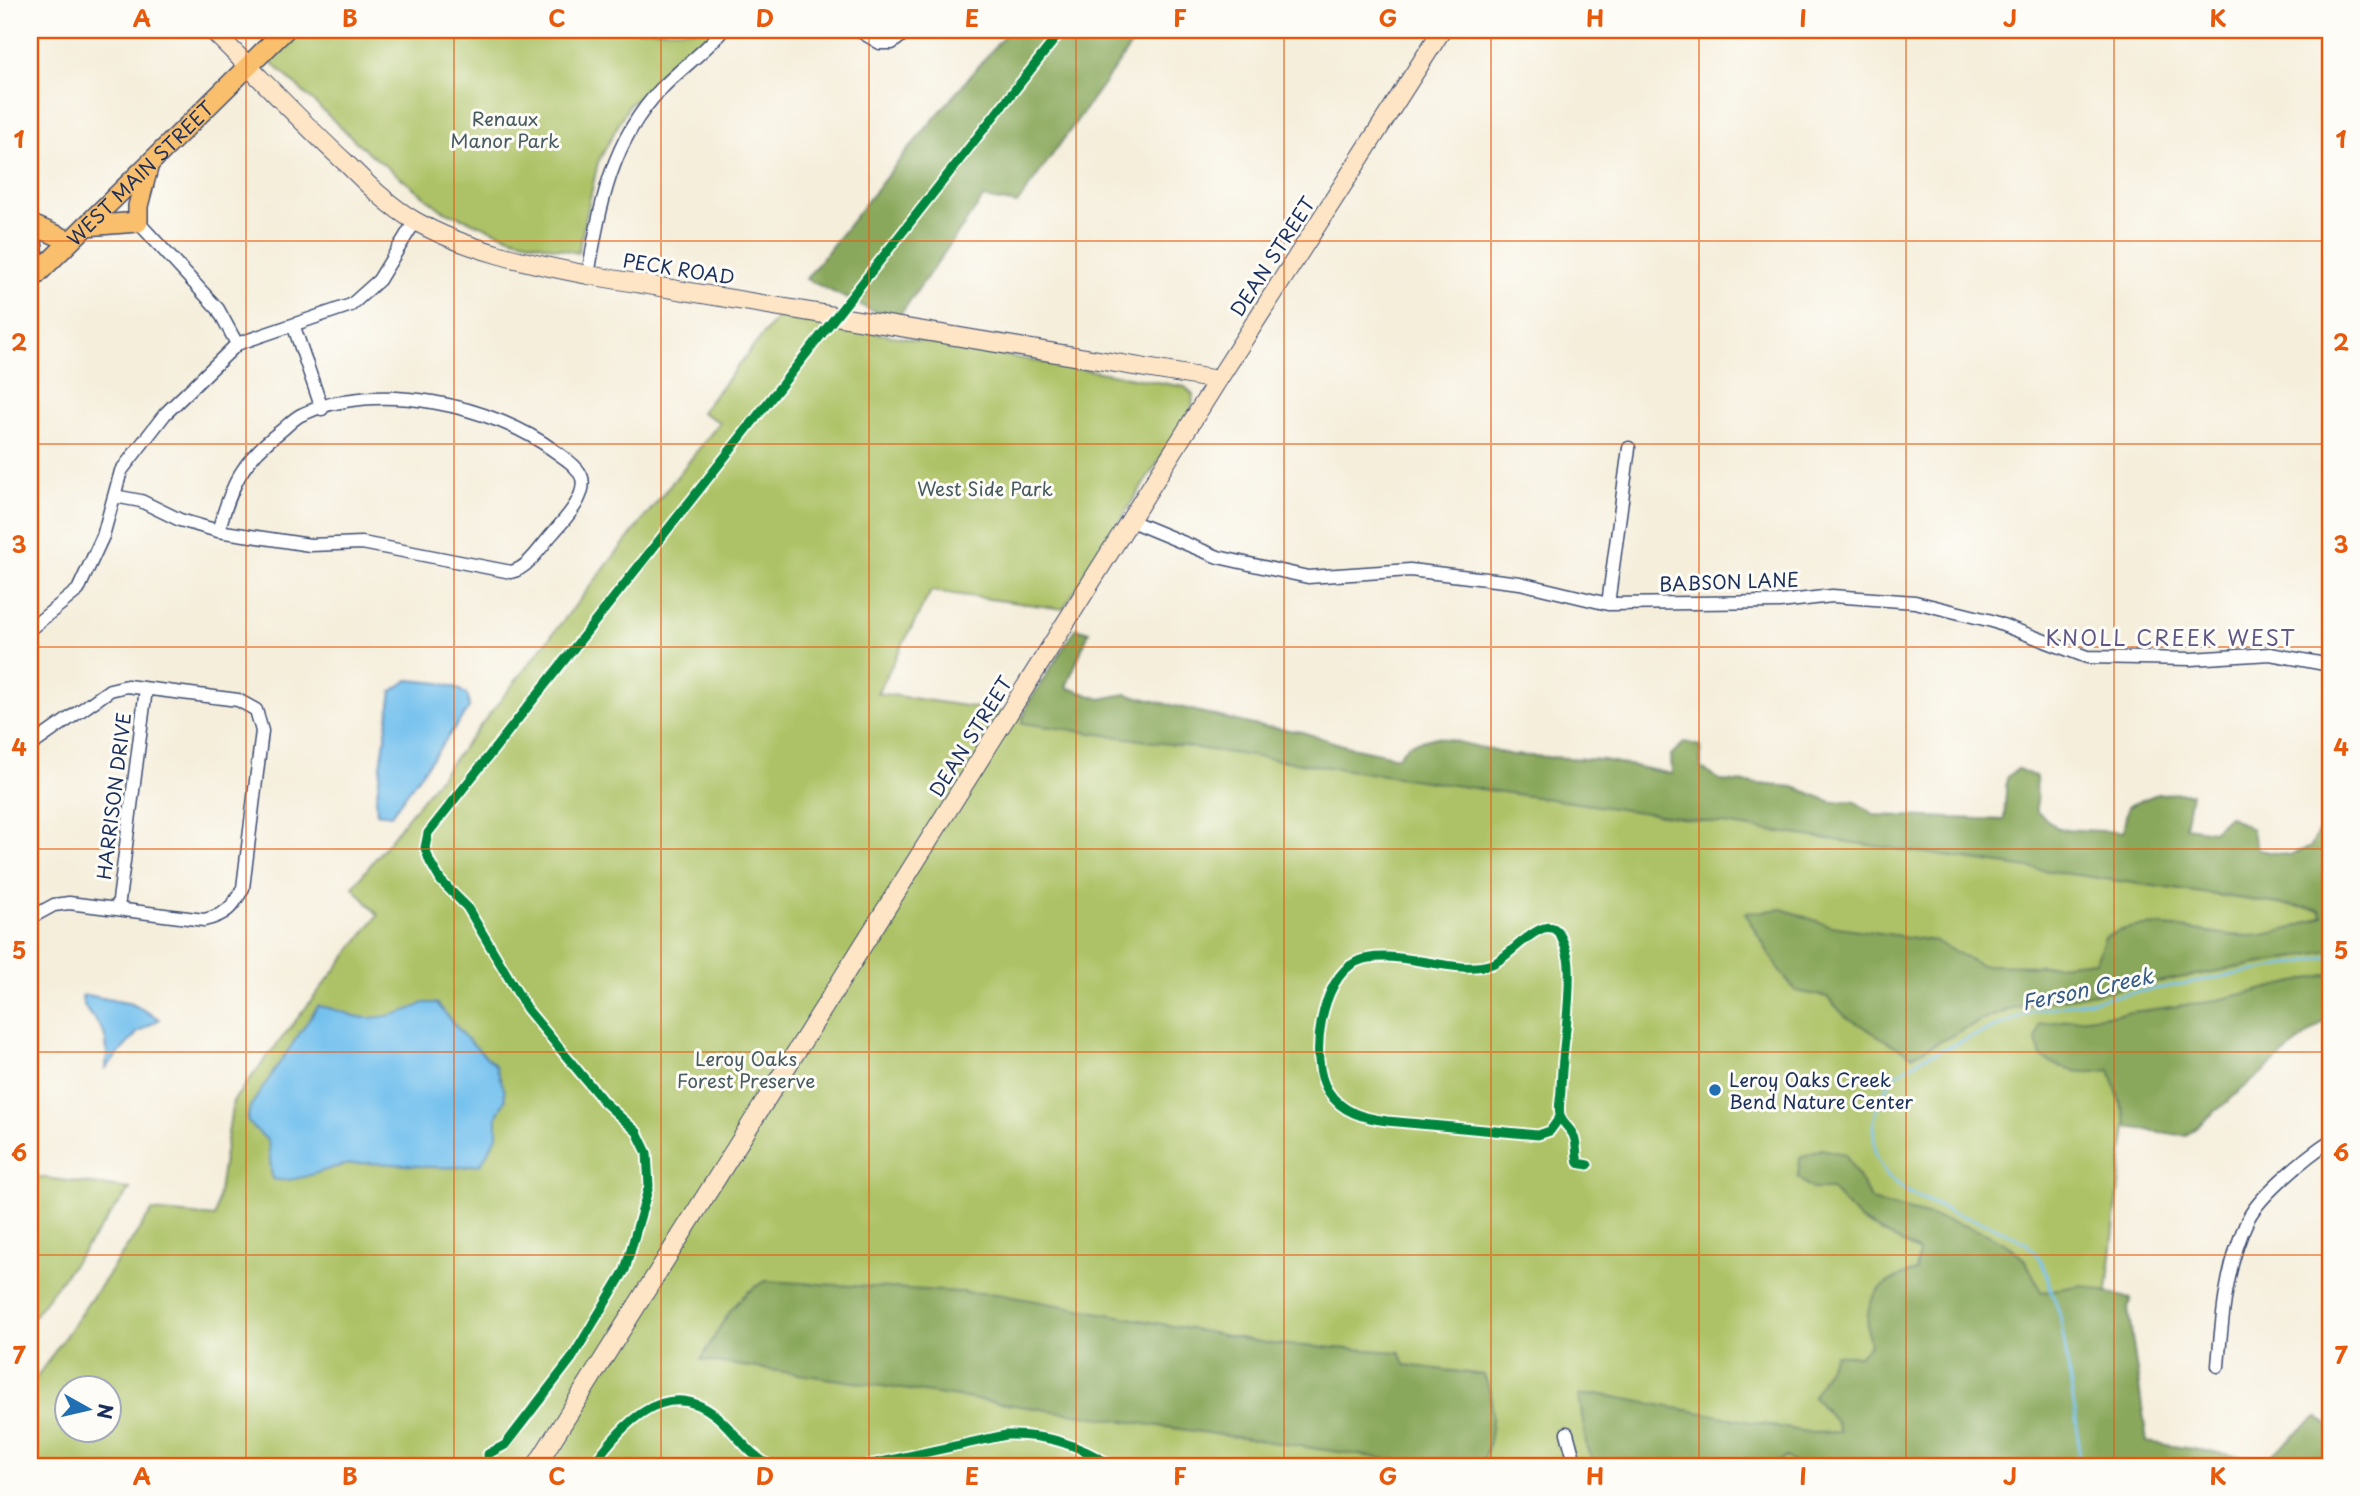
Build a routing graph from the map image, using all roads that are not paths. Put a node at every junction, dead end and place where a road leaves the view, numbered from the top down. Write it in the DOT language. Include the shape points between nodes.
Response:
graph roads {
  1 [pos="212,30"];
  2 [pos="285,30"];
  3 [pos="723,30"];
  4 [pos="858,30"];
  5 [pos="909,30"];
  6 [pos="1442,30"];
  7 [pos="249,66"];
  8 [pos="148,167"];
  9 [pos="415,221"];
  10 [pos="138,222"];
  11 [pos="86,226"];
  12 [pos="69,241"];
  13 [pos="588,275"];
  14 [pos="33,278"];
  15 [pos="294,327"];
  16 [pos="237,344"];
  17 [pos="1218,380"];
  18 [pos="322,409"];
  19 [pos="1629,448"];
  20 [pos="114,496"];
  21 [pos="1131,522"];
  22 [pos="218,530"];
  23 [pos="1608,604"];
  24 [pos="30,629"];
  25 [pos="2330,665"];
  26 [pos="146,688"];
  27 [pos="30,746"];
  28 [pos="118,908"];
  29 [pos="30,918"];
  30 [pos="2330,1141"];
  31 [pos="2218,1366"];
  32 [pos="1567,1433"];
  33 [pos="536,1466"];
  34 [pos="1576,1466"];
  1 -- 7 [label="street, PECK ROAD"];
  2 -- 7 [label="main road, WEST MAIN STREET"];
  3 -- 13 [label="street" via="662,88 629,131 601,198"];
  4 -- 5 [label="street" via="880,43 892,43"];
  6 -- 17 [label="street, DEAN STREET"];
  7 -- 8 [label="main road, WEST MAIN STREET"];
  7 -- 9 [label="street, PECK ROAD" via="370,187"];
  8 -- 10 [label="main road"];
  8 -- 11 [label="main road, WEST MAIN STREET"];
  9 -- 13 [label="street, PECK ROAD" via="522,262"];
  9 -- 15 [label="street" via="379,280 351,306"];
  10 -- 11 [label="main road"];
  10 -- 16 [label="street" via="218,309"];
  11 -- 12 [label="main road, WEST MAIN STREET"];
  12 -- 14 [label="main road, WEST MAIN STREET"];
  12 -- 14 [label="main road" via="30,224"];
  13 -- 17 [label="street, PECK ROAD"];
  15 -- 16 [label="street"];
  15 -- 18 [label="street"];
  16 -- 20 [label="street" via="165,414 121,471"];
  17 -- 21 [label="street, DEAN STREET"];
  18 -- 22 [label="street" via="303,414 257,449 233,485"];
  18 -- 22 [label="street" via="363,398 400,397 498,420 546,444 575,466 582,479 580,496 522,570 512,572 362,543 310,545"];
  19 -- 23 [label="street"];
  20 -- 22 [label="street" via="141,500 180,520"];
  20 -- 24 [label="street" via="103,536 78,590"];
  21 -- 23 [label="street, BABSON LANE" via="1218,557 1308,577 1410,569 1520,583"];
  21 -- 33 [label="street, DEAN STREET"];
  23 -- 25 [label="street, BABSON LANE" via="1832,596 1915,602 1992,621 2087,657 2191,659 2270,654"];
  26 -- 27 [label="street" via="110,690"];
  26 -- 28 [label="street, HARRISON DRIVE"];
  26 -- 28 [label="street" via="238,700 249,704 260,719 243,888 233,908 204,920"];
  28 -- 29 [label="street" via="61,904"];
  30 -- 31 [label="street" via="2307,1157 2249,1216 2230,1269"];
  32 -- 34 [label="street"];
}
